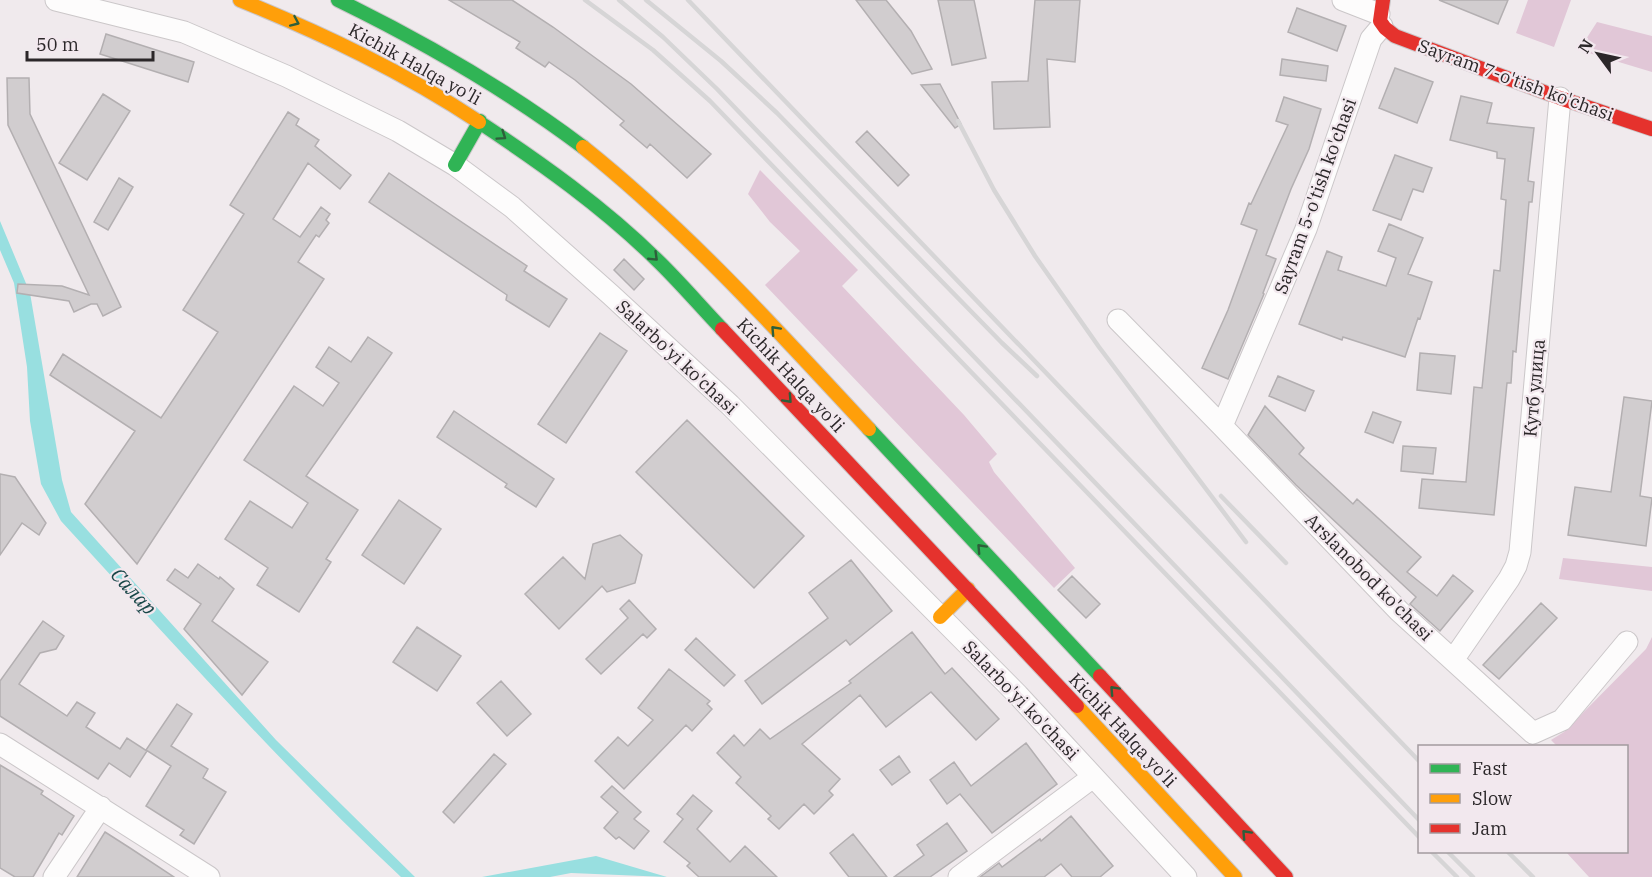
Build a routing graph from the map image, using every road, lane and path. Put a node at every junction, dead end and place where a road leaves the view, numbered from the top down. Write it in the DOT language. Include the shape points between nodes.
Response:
graph roads {
  1 [pos="56,0"];
  2 [pos="240,0"];
  3 [pos="338,0"];
  4 [pos="1343,0"];
  5 [pos="1381,13"];
  6 [pos="1560,98"];
  7 [pos="480,121"];
  8 [pos="1652,129"];
  9 [pos="455,165"];
  10 [pos="1118,320"];
  11 [pos="1222,426"];
  12 [pos="968,589"];
  13 [pos="940,617"];
  14 [pos="1627,642"];
  15 [pos="1453,660"];
  16 [pos="0,744"];
  17 [pos="1093,777"];
  18 [pos="101,807"];
  19 [pos="54,877"];
  20 [pos="209,877"];
  21 [pos="959,877"];
  22 [pos="1186,877"];
  23 [pos="1235,877"];
  24 [pos="1286,877"];
  1 -- 9 [label="street, Salarbo'yi ko'chasi" via="184,32 388,126"];
  2 -- 7 [label="main road, Kichik Halqa yo'li, one-way" via="378,60"];
  24 -- 3 [label="main road, Kichik Halqa yo'li, one-way" via="1076,648 670,222 582,147 504,91"];
  4 -- 5 [label="street, Sayram 7-o'tish ko'chasi"];
  5 -- 6 [label="main road, Sayram 7-o'tish ko'chasi" via="1395,36"];
  5 -- 11 [label="street, Sayram 5-o'tish ko'chasi" via="1306,229"];
  6 -- 8 [label="main road, Sayram 7-o'tish ko'chasi"];
  6 -- 15 [label="street, Кутб улица" via="1520,552 1509,579"];
  7 -- 9 [label="main road"];
  7 -- 12 [label="main road, Kichik Halqa yo'li, one-way" via="582,194 656,259"];
  9 -- 13 [label="street, Salarbo'yi ko'chasi" via="512,207 721,397"];
  10 -- 11 [label="street, Arslanobod ko'chasi"];
  11 -- 15 [label="street, Arslanobod ko'chasi" via="1399,611"];
  12 -- 13 [label="main road"];
  12 -- 23 [label="main road, Kichik Halqa yo'li"];
  13 -- 17 [label="street, Salarbo'yi ko'chasi"];
  14 -- 15 [label="street, Arslanobod ko'chasi" via="1562,720 1533,733"];
  16 -- 18 [label="street"];
  17 -- 21 [label="street"];
  17 -- 22 [label="street, Salarbo'yi ko'chasi"];
  18 -- 19 [label="street"];
  18 -- 20 [label="street"];
}
